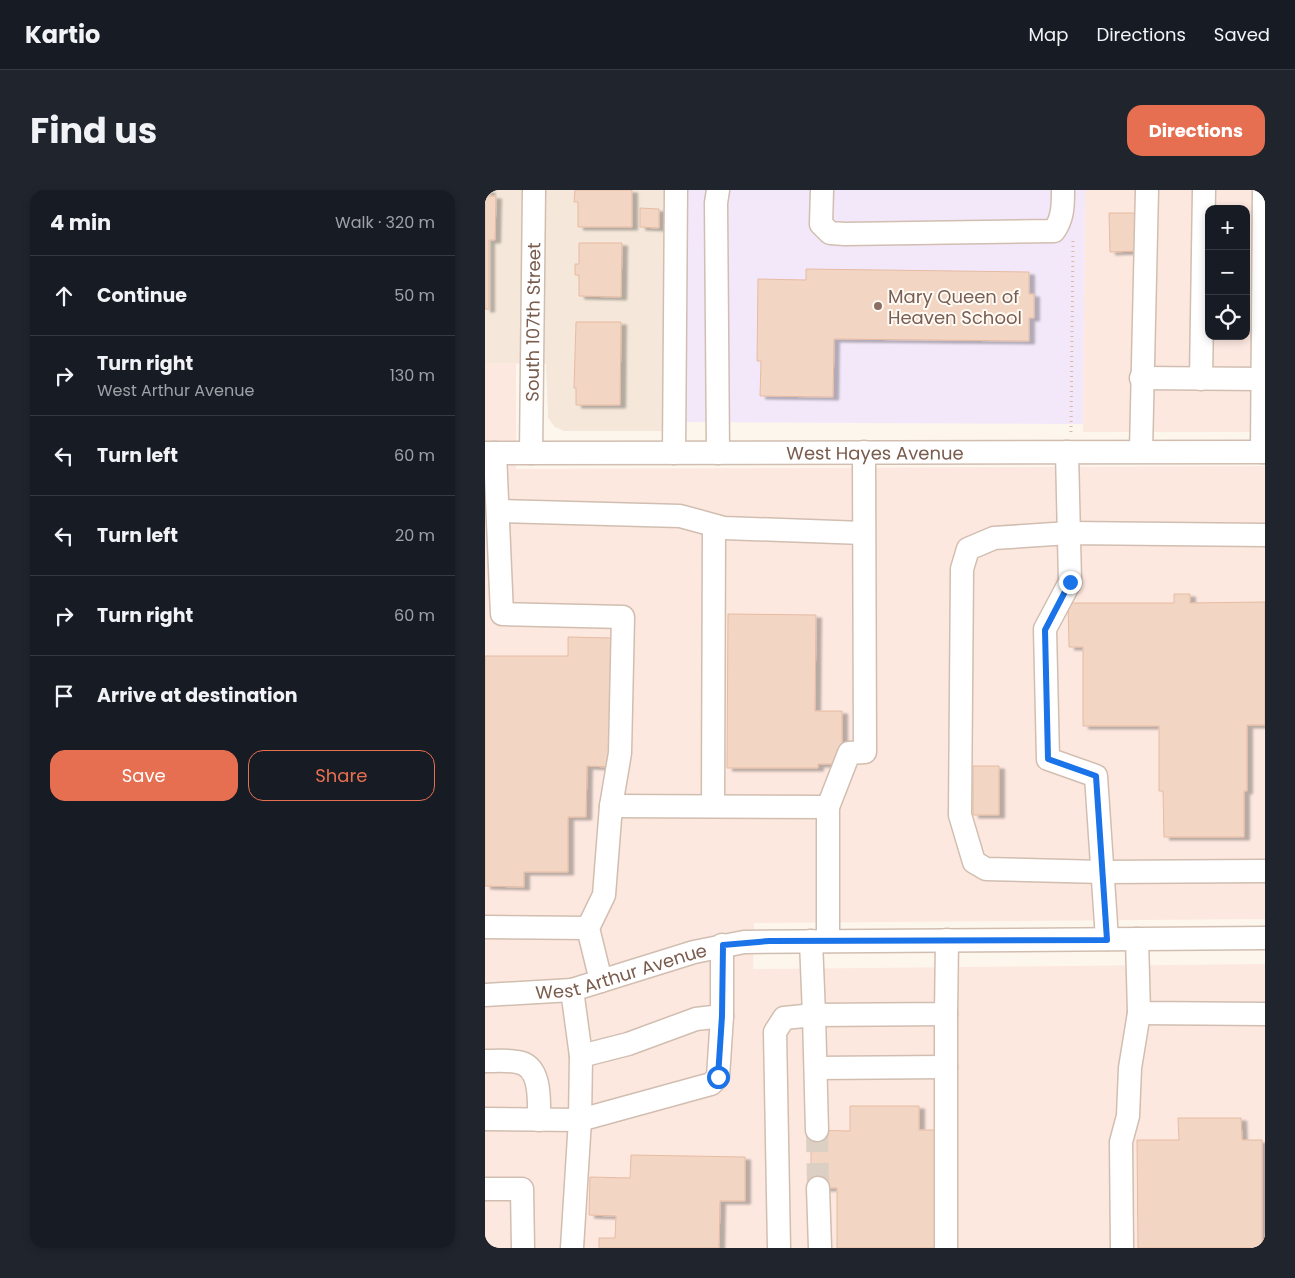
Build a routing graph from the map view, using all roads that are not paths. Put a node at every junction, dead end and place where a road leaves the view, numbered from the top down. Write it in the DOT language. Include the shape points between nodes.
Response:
graph roads {
  1 [pos="534,190"];
  2 [pos="676,190"];
  3 [pos="718,190"];
  4 [pos="822,190"];
  5 [pos="1063,190"];
  6 [pos="1147,190"];
  7 [pos="1204,190"];
  8 [pos="1264,190"];
  9 [pos="1141,378"];
  10 [pos="1201,379"];
  11 [pos="1262,379"];
  12 [pos="864,452"];
  13 [pos="1067,452"];
  14 [pos="1141,452"];
  15 [pos="1263,452"];
  16 [pos="490,453"];
  17 [pos="531,453"];
  18 [pos="674,453"];
  19 [pos="718,453"];
  20 [pos="498,511"];
  21 [pos="714,526"];
  22 [pos="863,533"];
  23 [pos="1069,533"];
  24 [pos="1265,535"];
  25 [pos="494,613"];
  26 [pos="611,806"];
  27 [pos="713,806"];
  28 [pos="828,807"];
  29 [pos="1265,871"];
  30 [pos="1102,872"];
  31 [pos="485,927"];
  32 [pos="588,928"];
  33 [pos="1265,938"];
  34 [pos="1137,939"];
  35 [pos="947,940"];
  36 [pos="1107,940"];
  37 [pos="820,941"];
  38 [pos="723,945"];
  39 [pos="601,981"];
  40 [pos="572,990"];
  41 [pos="485,995"];
  42 [pos="1139,1013"];
  43 [pos="947,1014"];
  44 [pos="1265,1014"];
  45 [pos="814,1015"];
  46 [pos="722,1016"];
  47 [pos="581,1056"];
  48 [pos="485,1061"];
  49 [pos="945,1067"];
  50 [pos="816,1068"];
  51 [pos="485,1119"];
  52 [pos="539,1120"];
  53 [pos="580,1120"];
  54 [pos="817,1130"];
  55 [pos="818,1188"];
  56 [pos="485,1189"];
  57 [pos="523,1248"];
  58 [pos="572,1248"];
  59 [pos="779,1248"];
  60 [pos="820,1248"];
  61 [pos="946,1248"];
  62 [pos="1122,1248"];
  1 -- 17 [label="street, South 107th Street"];
  2 -- 18 [label="street"];
  3 -- 19 [label="street"];
  4 -- 5 [label="street" via="821,224 829,233 845,234 1053,231 1061,222"];
  6 -- 9 [label="street"];
  7 -- 10 [label="street"];
  8 -- 11 [label="street"];
  9 -- 10 [label="street"];
  9 -- 14 [label="street"];
  10 -- 11 [label="street"];
  11 -- 15 [label="street"];
  12 -- 13 [label="street, West Hayes Avenue"];
  12 -- 19 [label="street, West Hayes Avenue"];
  12 -- 22 [label="street"];
  13 -- 14 [label="street, West Hayes Avenue"];
  13 -- 23 [label="street"];
  14 -- 15 [label="street, West Hayes Avenue"];
  16 -- 17 [label="street, West Hayes Avenue"];
  16 -- 20 [label="street"];
  17 -- 18 [label="street, West Hayes Avenue"];
  18 -- 19 [label="street, West Hayes Avenue"];
  20 -- 21 [label="street" via="680,516"];
  20 -- 25 [label="street"];
  21 -- 22 [label="street"];
  21 -- 27 [label="street"];
  22 -- 28 [label="street" via="865,752 849,753"];
  23 -- 24 [label="street"];
  23 -- 30 [label="street" via="1070,582 1045,630 1048,759 1096,776"];
  23 -- 30 [label="street" via="994,538 968,549 962,569 960,815 974,862 986,869"];
  25 -- 26 [label="street" via="623,617 620,753"];
  26 -- 27 [label="street"];
  26 -- 32 [label="street" via="604,896"];
  27 -- 28 [label="street"];
  28 -- 37 [label="street"];
  29 -- 30 [label="street"];
  30 -- 36 [label="street"];
  31 -- 32 [label="street"];
  32 -- 39 [label="street"];
  33 -- 34 [label="street, West Arthur Avenue"];
  34 -- 36 [label="street, West Arthur Avenue"];
  34 -- 42 [label="street"];
  35 -- 36 [label="street, West Arthur Avenue"];
  35 -- 37 [label="street, West Arthur Avenue"];
  35 -- 43 [label="street"];
  37 -- 38 [label="street, West Arthur Avenue"];
  37 -- 45 [label="street"];
  38 -- 39 [label="street, West Arthur Avenue"];
  38 -- 46 [label="street"];
  39 -- 40 [label="street, West Arthur Avenue"];
  40 -- 41 [label="street, West Arthur Avenue"];
  40 -- 47 [label="street"];
  42 -- 44 [label="street"];
  42 -- 62 [label="street" via="1130,1068 1128,1116 1121,1142"];
  43 -- 45 [label="street"];
  43 -- 49 [label="street"];
  45 -- 50 [label="street"];
  45 -- 59 [label="street" via="784,1018 775,1032"];
  46 -- 47 [label="street" via="696,1020 628,1044"];
  46 -- 53 [label="street" via="718,1077 711,1084"];
  47 -- 53 [label="street"];
  48 -- 52 [label="street" via="519,1062 531,1070 538,1084"];
  49 -- 50 [label="street"];
  49 -- 61 [label="street"];
  50 -- 54 [label="street"];
  51 -- 52 [label="street"];
  52 -- 53 [label="street"];
  53 -- 58 [label="street"];
  55 -- 60 [label="street"];
  56 -- 57 [label="street" via="523,1189"];
}
